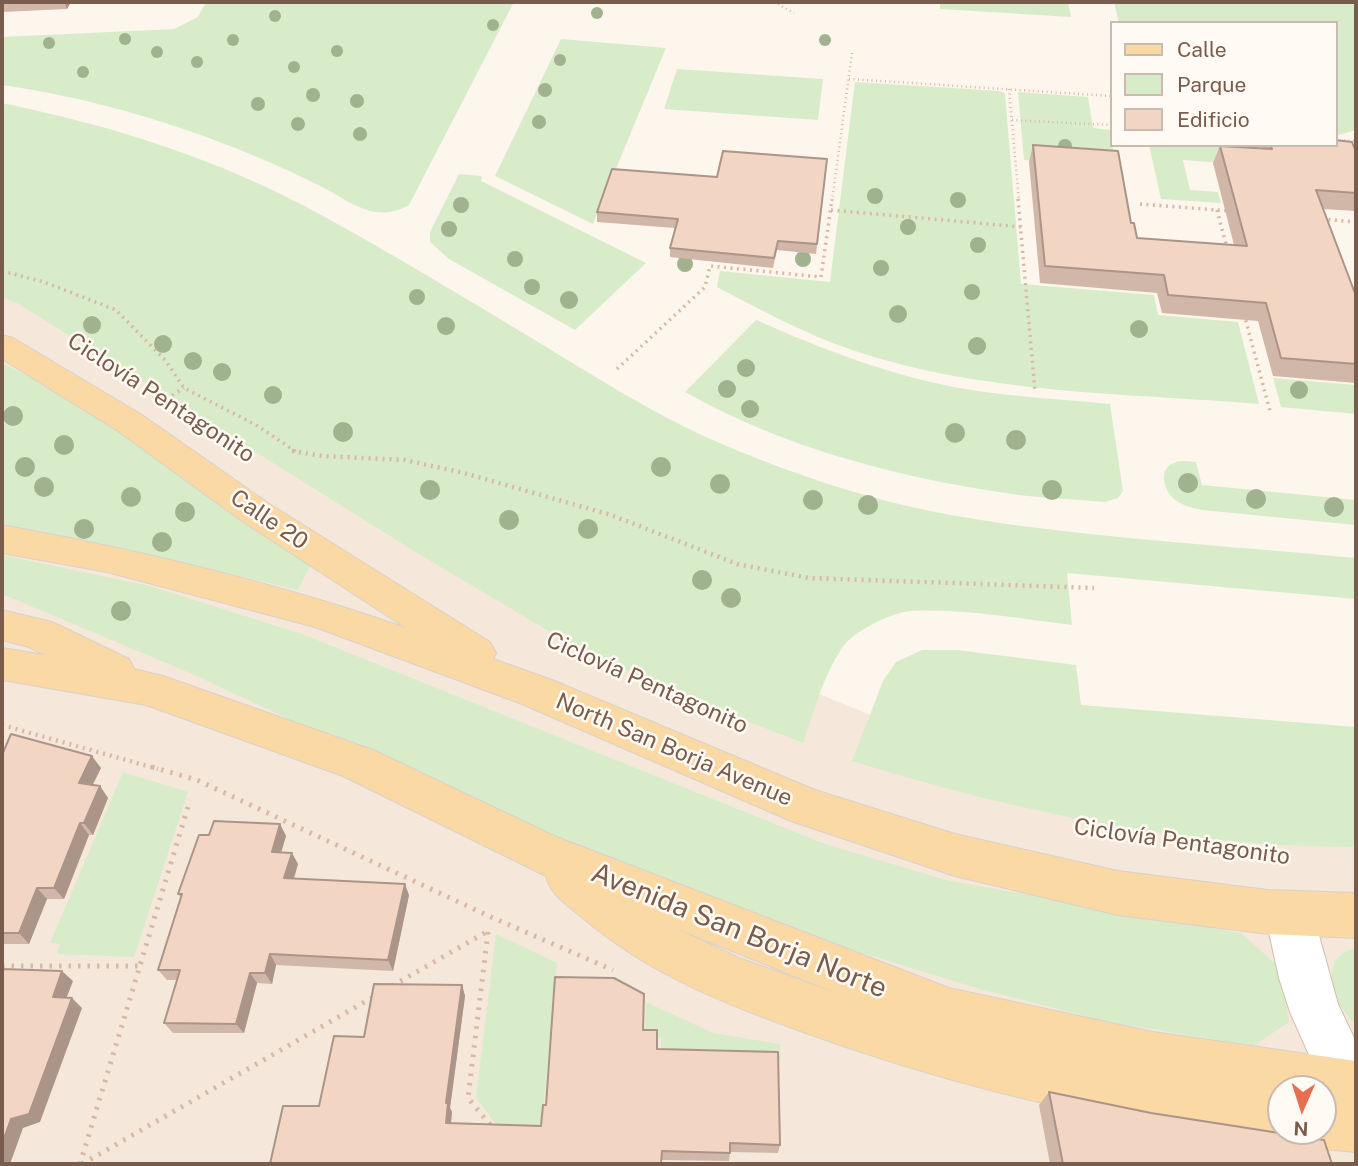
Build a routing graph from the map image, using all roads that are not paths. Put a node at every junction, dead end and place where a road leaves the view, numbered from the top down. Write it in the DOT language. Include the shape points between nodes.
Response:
graph roads {
  1 [pos="2,345"];
  2 [pos="2,539"];
  3 [pos="2,625"];
  4 [pos="2,664"];
  5 [pos="148,688"];
  6 [pos="537,692"];
  7 [pos="538,851"];
  8 [pos="1289,914"];
  9 [pos="1356,916"];
  10 [pos="1349,1104"];
  11 [pos="1267,1116"];
  1 -- 6 [label="main road, Calle 20" via="130,423 266,519"];
  2 -- 6 [label="main road, North San Borja Avenue" via="107,558 322,614"];
  3 -- 5 [label="main road" via="38,633"];
  4 -- 5 [label="main road"];
  5 -- 7 [label="main road, Avenida San Borja Norte" via="358,763"];
  6 -- 8 [label="main road, North San Borja Avenue" via="807,807 955,855 1118,893"];
  7 -- 10 [label="main road, Avenida San Borja Norte" via="949,1013"];
  7 -- 11 [label="main road" via="635,930 734,983 897,1040 1058,1083"];
  8 -- 9 [label="main road, North San Borja Avenue"];
  8 -- 10 [label="street" via="1315,1013"];
}
